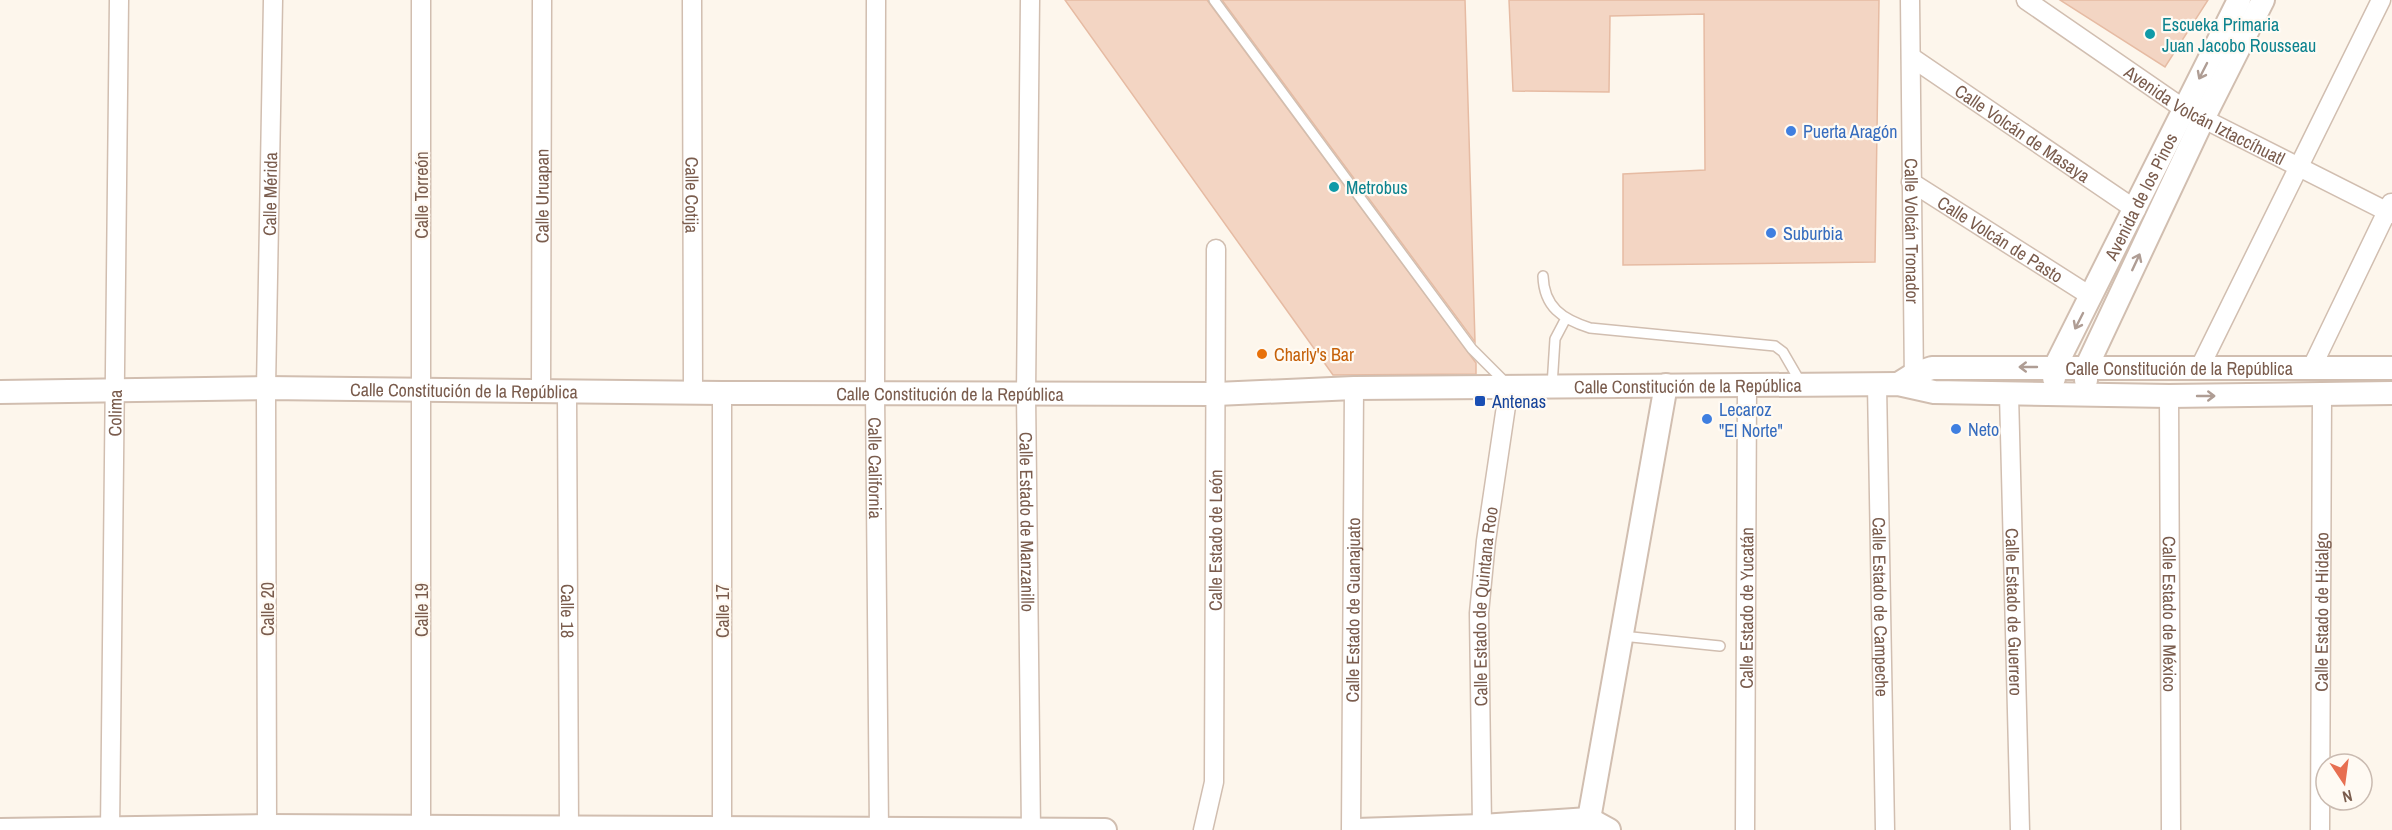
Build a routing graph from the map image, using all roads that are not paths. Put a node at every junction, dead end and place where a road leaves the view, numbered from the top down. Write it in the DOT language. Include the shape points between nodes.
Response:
graph roads {
  1 [pos="119,0"];
  2 [pos="273,0"];
  3 [pos="421,0"];
  4 [pos="542,0"];
  5 [pos="692,0"];
  6 [pos="876,0"];
  7 [pos="1030,0"];
  8 [pos="1214,0"];
  9 [pos="1910,0"];
  10 [pos="2026,0"];
  11 [pos="2239,0"];
  12 [pos="2264,0"];
  13 [pos="2381,0"];
  14 [pos="1911,57"];
  15 [pos="2193,114"];
  16 [pos="2299,167"];
  17 [pos="1911,182"];
  18 [pos="2390,209"];
  19 [pos="2136,210"];
  20 [pos="1216,249"];
  21 [pos="1543,276"];
  22 [pos="2092,297"];
  23 [pos="1565,320"];
  24 [pos="2055,367"];
  25 [pos="2086,368"];
  26 [pos="2392,368"];
  27 [pos="2199,369"];
  28 [pos="2311,369"];
  29 [pos="1901,383"];
  30 [pos="1666,385"];
  31 [pos="1802,385"];
  32 [pos="1509,386"];
  33 [pos="1552,386"];
  34 [pos="1748,386"];
  35 [pos="266,388"];
  36 [pos="1354,388"];
  37 [pos="116,390"];
  38 [pos="421,390"];
  39 [pos="693,391"];
  40 [pos="0,392"];
  41 [pos="541,392"];
  42 [pos="567,392"];
  43 [pos="875,392"];
  44 [pos="722,393"];
  45 [pos="1216,393"];
  46 [pos="2392,393"];
  47 [pos="1026,394"];
  48 [pos="2010,394"];
  49 [pos="2052,394"];
  50 [pos="2085,394"];
  51 [pos="2322,395"];
  52 [pos="2169,396"];
  53 [pos="1622,636"];
  54 [pos="1720,646"];
  55 [pos="1588,824"];
  56 [pos="7,826"];
  57 [pos="1482,826"];
  58 [pos="267,828"];
  59 [pos="421,828"];
  60 [pos="569,828"];
  61 [pos="722,828"];
  62 [pos="1438,828"];
  63 [pos="110,829"];
  64 [pos="879,829"];
  65 [pos="1032,829"];
  66 [pos="1105,830"];
  67 [pos="1203,830"];
  68 [pos="1351,830"];
  69 [pos="1356,830"];
  70 [pos="1609,830"];
  71 [pos="1745,830"];
  72 [pos="1885,830"];
  73 [pos="2020,830"];
  74 [pos="2171,830"];
  75 [pos="2320,830"];
  1 -- 37 [label="street, Colima"];
  2 -- 35 [label="street, Calle Mérida"];
  3 -- 38 [label="street, Calle Torreón"];
  4 -- 41 [label="street, Calle Uruapan"];
  5 -- 39 [label="street, Calle Cotija"];
  6 -- 43 [label="street, Calle California"];
  7 -- 47 [label="street, Calle Estado de Manzanillo"];
  8 -- 32 [label="lane" via="1472,349"];
  9 -- 14 [label="street, Calle Volcán Tronador"];
  10 -- 15 [label="street, Avenida Volcán Iztaccíhuatl"];
  11 -- 15 [label="street, Avenida de los Pinos, one-way"];
  12 -- 15 [label="street, Avenida de los Pinos"];
  13 -- 16 [label="street"];
  14 -- 17 [label="street, Calle Volcán Tronador"];
  14 -- 19 [label="street, Calle Volcán de Masaya"];
  15 -- 16 [label="street, Avenida Volcán Iztaccíhuatl"];
  15 -- 19 [label="street, Avenida de los Pinos"];
  25 -- 15 [label="street, Avenida de los Pinos, one-way"];
  16 -- 18 [label="street, Avenida Volcán Iztaccíhuatl"];
  16 -- 27 [label="street"];
  17 -- 22 [label="street, Calle Volcán de Pasto"];
  17 -- 29 [label="street, Calle Volcán Tronador"];
  18 -- 28 [label="street"];
  19 -- 22 [label="street, Avenida de los Pinos"];
  20 -- 45 [label="street, Calle Estado de León"];
  21 -- 23 [label="lane" via="1544,294"];
  22 -- 24 [label="street, Avenida de los Pinos, one-way"];
  23 -- 31 [label="lane" via="1590,328 1775,346 1783,352"];
  23 -- 33 [label="lane" via="1554,339"];
  24 -- 25 [label="street, Calle Constitución de la República"];
  24 -- 29 [label="street, Calle Constitución de la República, one-way" via="1932,368"];
  24 -- 49 [label="street, Avenida de los Pinos"];
  25 -- 27 [label="street, Calle Constitución de la República"];
  25 -- 50 [label="street, Avenida de los Pinos"];
  26 -- 28 [label="street, Calle Constitución de la República"];
  27 -- 28 [label="street, Calle Constitución de la República"];
  29 -- 31 [label="street, Calle Constitución de la República"];
  29 -- 48 [label="street, Calle Constitución de la República"];
  29 -- 72 [label="street, Calle Estado de Campeche"];
  30 -- 33 [label="street, Calle Constitución de la República"];
  30 -- 34 [label="street, Calle Constitución de la República"];
  30 -- 53 [label="street"];
  31 -- 34 [label="street, Calle Constitución de la República"];
  32 -- 33 [label="street, Calle Constitución de la República"];
  32 -- 36 [label="street, Calle Constitución de la República"];
  32 -- 57 [label="street, Calle Estado de Quintana Roo" via="1479,613"];
  34 -- 71 [label="street, Calle Estado de Yucatán"];
  35 -- 37 [label="street, Calle Constitución de la República"];
  35 -- 38 [label="street, Calle Constitución de la República"];
  35 -- 58 [label="street, Calle 20"];
  36 -- 45 [label="street, Calle Constitución de la República"];
  36 -- 68 [label="street, Calle Estado de Guanajuato"];
  37 -- 40 [label="street, Calle Constitución de la República"];
  37 -- 63 [label="street, Colima"];
  38 -- 41 [label="street, Calle Constitución de la República"];
  38 -- 59 [label="street, Calle 19"];
  39 -- 42 [label="street, Calle Constitución de la República"];
  39 -- 44 [label="street, Calle Constitución de la República"];
  41 -- 42 [label="street, Calle Constitución de la República"];
  42 -- 60 [label="street, Calle 18"];
  43 -- 44 [label="street, Calle Constitución de la República"];
  43 -- 47 [label="street, Calle Constitución de la República"];
  43 -- 64 [label="street, Calle California"];
  44 -- 61 [label="street, Calle 17"];
  45 -- 47 [label="street, Calle Constitución de la República"];
  45 -- 67 [label="street, Calle Estado de León" via="1214,782"];
  46 -- 51 [label="street, Calle Constitución de la República"];
  47 -- 65 [label="street, Calle Estado de Manzanillo"];
  48 -- 49 [label="street, Calle Constitución de la República"];
  48 -- 73 [label="street, Calle Estado de Guerrero"];
  49 -- 50 [label="street, Calle Constitución de la República"];
  50 -- 52 [label="street, Calle Constitución de la República"];
  52 -- 51 [label="street, Calle Constitución de la República, one-way"];
  51 -- 75 [label="street, Calle Estado de Hidalgo"];
  52 -- 74 [label="street, Calle Estado de México"];
  53 -- 54 [label="lane"];
  53 -- 55 [label="street"];
  55 -- 57 [label="street"];
  55 -- 70 [label="street"];
  56 -- 63 [label="street"];
  57 -- 62 [label="street"];
  58 -- 59 [label="street"];
  58 -- 63 [label="street"];
  59 -- 60 [label="street"];
  60 -- 61 [label="street"];
  61 -- 64 [label="street"];
  62 -- 69 [label="street"];
  64 -- 65 [label="street"];
  65 -- 66 [label="street"];
}
